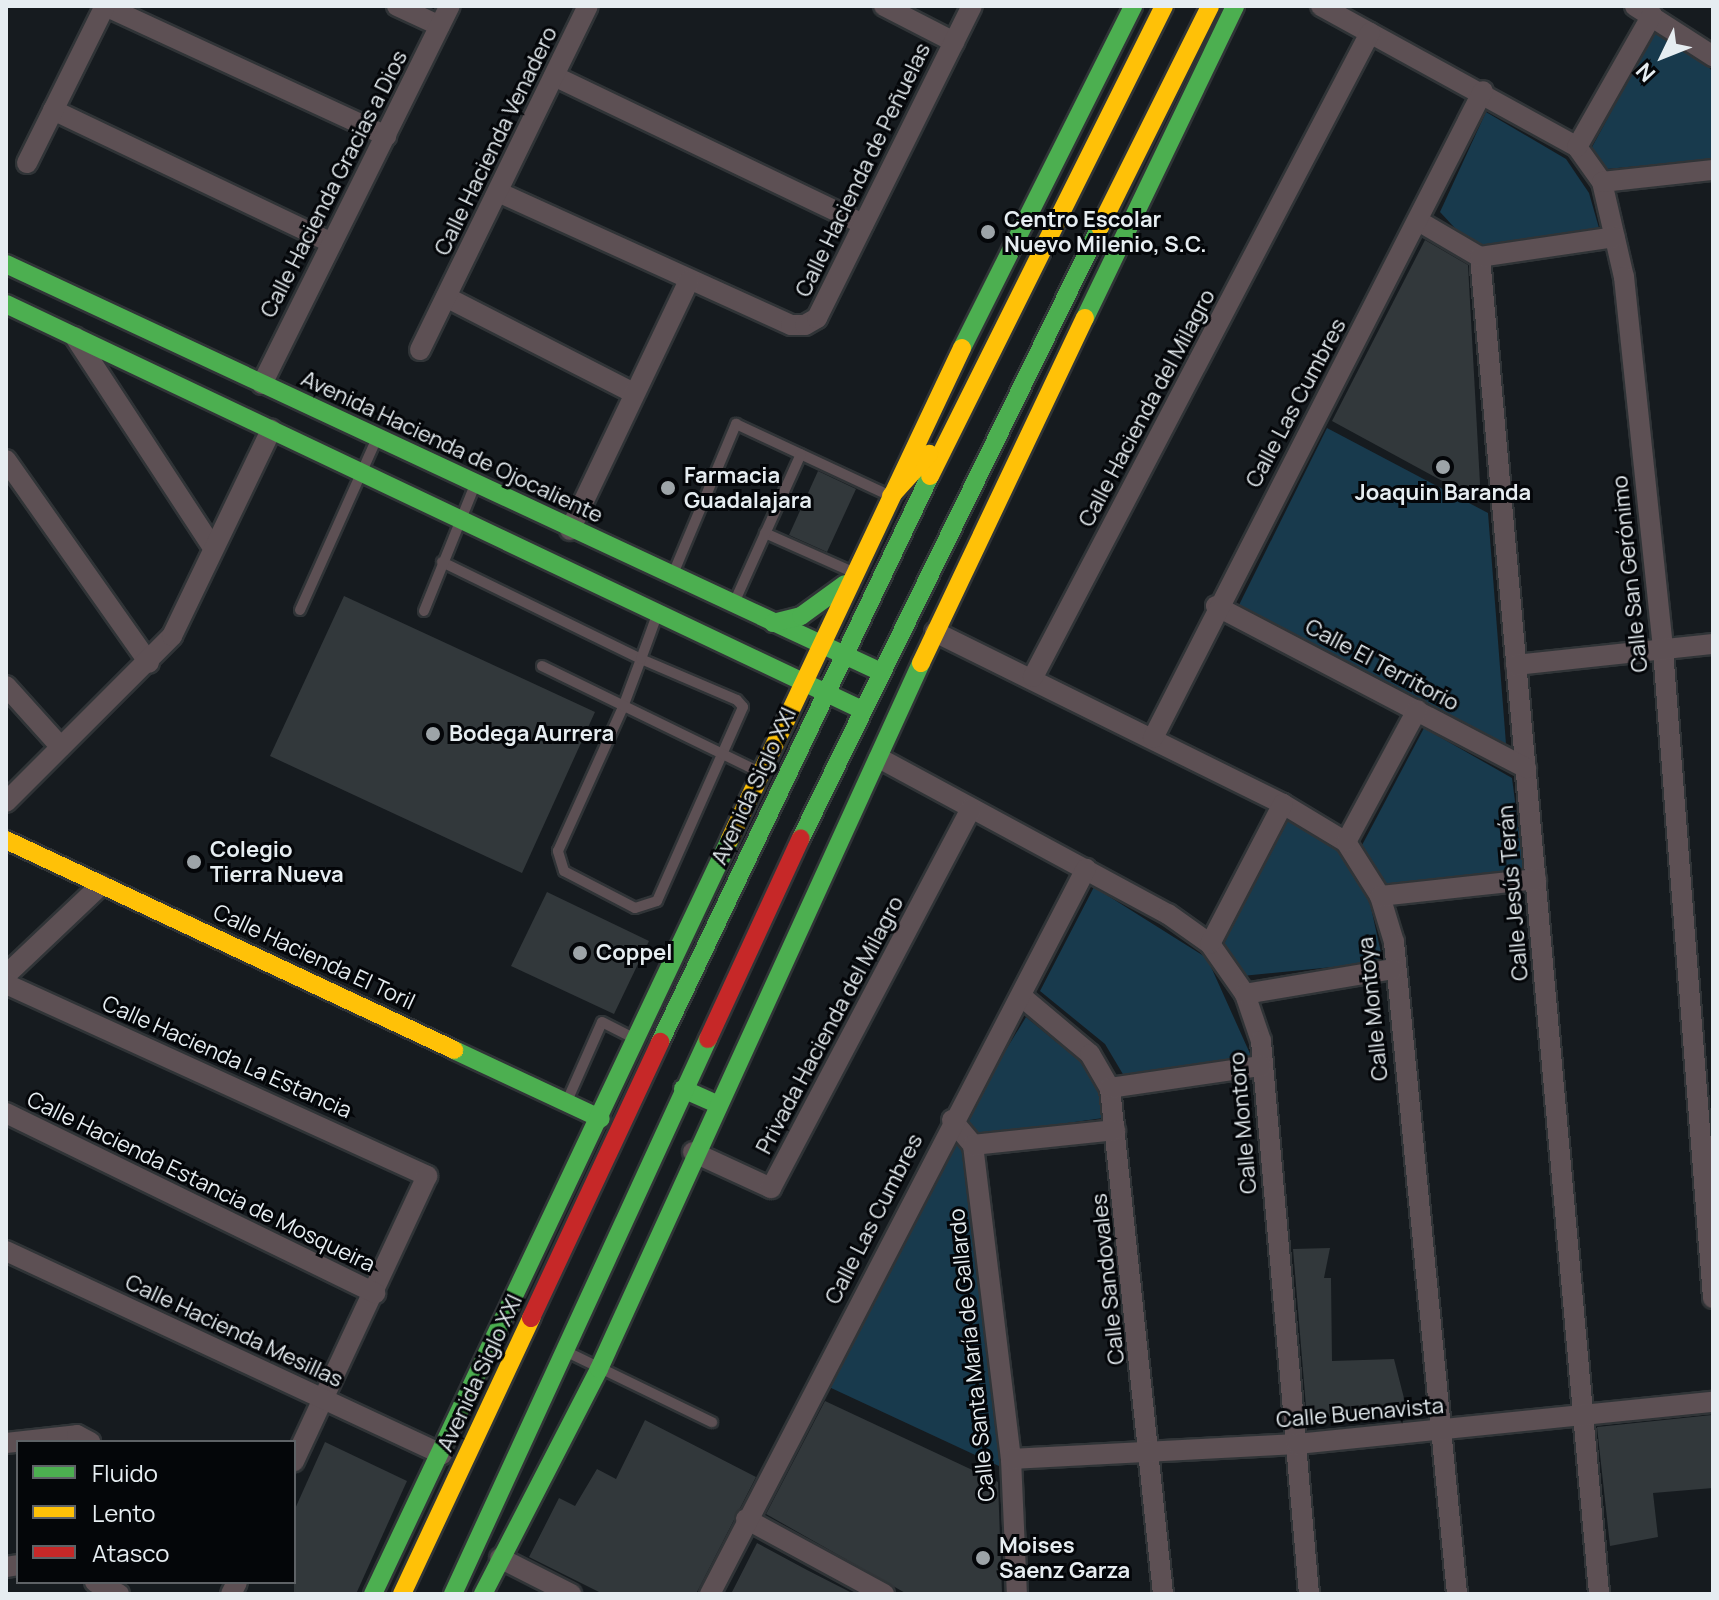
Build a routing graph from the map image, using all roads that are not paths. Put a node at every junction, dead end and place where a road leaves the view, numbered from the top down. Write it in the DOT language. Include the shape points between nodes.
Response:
graph roads {
  1 [pos="105,6"];
  2 [pos="397,6"];
  3 [pos="450,6"];
  4 [pos="588,6"];
  5 [pos="884,6"];
  6 [pos="972,6"];
  7 [pos="1133,6"];
  8 [pos="1164,6"];
  9 [pos="1210,6"];
  10 [pos="1235,6"];
  11 [pos="1321,6"];
  12 [pos="1644,10"];
  13 [pos="440,26"];
  14 [pos="1370,33"];
  15 [pos="954,42"];
  16 [pos="1713,56"];
  17 [pos="1175,74"];
  18 [pos="554,76"];
  19 [pos="1197,86"];
  20 [pos="1483,91"];
  21 [pos="53,110"];
  22 [pos="386,136"];
  23 [pos="1577,147"];
  24 [pos="27,163"];
  25 [pos="1713,170"];
  26 [pos="1602,182"];
  27 [pos="498,192"];
  28 [pos="1420,222"];
  29 [pos="863,224"];
  30 [pos="1615,237"];
  31 [pos="332,243"];
  32 [pos="1480,257"];
  33 [pos="1005,258"];
  34 [pos="6,264"];
  35 [pos="1028,271"];
  36 [pos="689,281"];
  37 [pos="446,297"];
  38 [pos="6,304"];
  39 [pos="75,337"];
  40 [pos="420,350"];
  41 [pos="262,384"];
  42 [pos="634,393"];
  43 [pos="964,413"];
  44 [pos="271,430"];
  45 [pos="995,439"];
  46 [pos="376,440"];
  47 [pos="1023,451"];
  48 [pos="801,454"];
  49 [pos="6,460"];
  50 [pos="361,473"];
  51 [pos="475,485"];
  52 [pos="891,496"];
  53 [pos="459,519"];
  54 [pos="570,530"];
  55 [pos="765,533"];
  56 [pos="213,548"];
  57 [pos="442,562"];
  58 [pos="853,576"];
  59 [pos="672,577"];
  60 [pos="733,605"];
  61 [pos="1216,606"];
  62 [pos="300,610"];
  63 [pos="424,611"];
  64 [pos="658,613"];
  65 [pos="773,623"];
  66 [pos="935,632"];
  67 [pos="1713,644"];
  68 [pos="820,645"];
  69 [pos="1663,650"];
  70 [pos="744,653"];
  71 [pos="841,654"];
  72 [pos="641,659"];
  73 [pos="149,663"];
  74 [pos="1516,665"];
  75 [pos="542,666"];
  76 [pos="879,671"];
  77 [pos="1033,677"];
  78 [pos="803,681"];
  79 [pos="6,686"];
  80 [pos="824,691"];
  81 [pos="623,707"];
  82 [pos="6,708"];
  83 [pos="860,709"];
  84 [pos="1417,710"];
  85 [pos="26,717"];
  86 [pos="781,727"];
  87 [pos="1153,738"];
  88 [pos="61,747"];
  89 [pos="727,756"];
  90 [pos="879,758"];
  91 [pos="1526,768"];
  92 [pos="760,772"];
  93 [pos="6,802"];
  94 [pos="1283,804"];
  95 [pos="971,808"];
  96 [pos="6,840"];
  97 [pos="1346,842"];
  98 [pos="1086,869"];
  99 [pos="1536,879"];
  100 [pos="101,885"];
  101 [pos="1380,896"];
  102 [pos="1210,944"];
  103 [pos="1393,969"];
  104 [pos="6,975"];
  105 [pos="6,984"];
  106 [pos="1245,994"];
  107 [pos="1021,996"];
  108 [pos="637,1039"];
  109 [pos="1261,1066"];
  110 [pos="1110,1088"];
  111 [pos="683,1089"];
  112 [pos="566,1102"];
  113 [pos="716,1104"];
  114 [pos="6,1113"];
  115 [pos="601,1119"];
  116 [pos="952,1120"];
  117 [pos="1115,1130"];
  118 [pos="973,1145"];
  119 [pos="693,1152"];
  120 [pos="6,1251"];
  121 [pos="375,1293"];
  122 [pos="1713,1298"];
  123 [pos="567,1352"];
  124 [pos="599,1369"];
  125 [pos="324,1399"];
  126 [pos="1713,1402"];
  127 [pos="1585,1413"];
  128 [pos="712,1422"];
  129 [pos="1441,1430"];
  130 [pos="33,1440"];
  131 [pos="86,1440"];
  132 [pos="1297,1444"];
  133 [pos="1151,1453"];
  134 [pos="442,1454"];
  135 [pos="296,1457"];
  136 [pos="1011,1459"];
  137 [pos="746,1519"];
  138 [pos="500,1558"];
  139 [pos="99,1584"];
  140 [pos="380,1591"];
  141 [pos="119,1594"];
  142 [pos="402,1594"];
  143 [pos="453,1594"];
  144 [pos="483,1594"];
  145 [pos="571,1594"];
  146 [pos="710,1594"];
  147 [pos="884,1594"];
  148 [pos="1017,1594"];
  149 [pos="1163,1594"];
  150 [pos="1309,1594"];
  151 [pos="1457,1594"];
  152 [pos="1599,1594"];
  1 -- 21 [label="street"];
  1 -- 22 [label="street"];
  2 -- 13 [label="street"];
  3 -- 13 [label="street, Calle Hacienda Gracias a Dios"];
  4 -- 18 [label="street, Calle Hacienda Venadero"];
  5 -- 15 [label="street"];
  6 -- 15 [label="street, Calle Hacienda de Peñuelas"];
  7 -- 33 [label="main road, Avenida Siglo XXI"];
  8 -- 35 [label="main road, Avenida Siglo XXI"];
  9 -- 17 [label="main road"];
  10 -- 19 [label="main road"];
  11 -- 14 [label="street, Calle San Gerónimo"];
  12 -- 16 [label="street"];
  12 -- 23 [label="street"];
  13 -- 22 [label="street, Calle Hacienda Gracias a Dios"];
  14 -- 20 [label="street, Calle San Gerónimo"];
  14 -- 77 [label="street, Calle Hacienda del Milagro"];
  15 -- 29 [label="street, Calle Hacienda de Peñuelas"];
  17 -- 19 [label="main road"];
  17 -- 45 [label="main road"];
  18 -- 27 [label="street, Calle Hacienda Venadero"];
  18 -- 29 [label="street"];
  19 -- 47 [label="main road"];
  20 -- 23 [label="street, Calle San Gerónimo"];
  20 -- 28 [label="street, Calle Las Cumbres"];
  21 -- 24 [label="street"];
  21 -- 31 [label="street"];
  22 -- 31 [label="street, Calle Hacienda Gracias a Dios"];
  23 -- 26 [label="street, Calle San Gerónimo"];
  25 -- 26 [label="street"];
  26 -- 30 [label="street, Calle San Gerónimo"];
  27 -- 36 [label="street"];
  27 -- 37 [label="street, Calle Hacienda Venadero"];
  28 -- 32 [label="street"];
  28 -- 61 [label="street, Calle Las Cumbres"];
  29 -- 36 [label="street, Calle Hacienda de Peñuelas" via="817,318 805,325 791,325"];
  30 -- 32 [label="street"];
  30 -- 69 [label="street, Calle San Gerónimo"];
  31 -- 41 [label="street, Calle Hacienda Gracias a Dios"];
  32 -- 74 [label="street, Calle Jesús Terán"];
  33 -- 35 [label="main road"];
  33 -- 52 [label="main road, Avenida Siglo XXI"];
  34 -- 41 [label="main road, Avenida Hacienda de Ojocaliente"];
  35 -- 43 [label="main road, Avenida Siglo XXI"];
  36 -- 42 [label="street"];
  37 -- 40 [label="street, Calle Hacienda Venadero"];
  37 -- 42 [label="street"];
  38 -- 39 [label="main road"];
  39 -- 44 [label="main road"];
  39 -- 56 [label="street"];
  41 -- 46 [label="main road, Avenida Hacienda de Ojocaliente"];
  42 -- 54 [label="street"];
  43 -- 52 [label="main road"];
  43 -- 71 [label="main road, Avenida Siglo XXI"];
  44 -- 50 [label="main road"];
  44 -- 56 [label="street"];
  45 -- 47 [label="main road"];
  45 -- 76 [label="main road"];
  46 -- 50 [label="lane"];
  46 -- 51 [label="main road, Avenida Hacienda de Ojocaliente"];
  47 -- 66 [label="main road"];
  48 -- 52 [label="lane"];
  48 -- 55 [label="lane"];
  48 -- 59 [label="lane" via="736,424"];
  49 -- 73 [label="street"];
  50 -- 53 [label="main road"];
  50 -- 62 [label="lane"];
  51 -- 53 [label="lane"];
  51 -- 54 [label="main road, Avenida Hacienda de Ojocaliente"];
  52 -- 58 [label="main road, Avenida Siglo XXI"];
  53 -- 57 [label="lane"];
  53 -- 64 [label="main road"];
  54 -- 59 [label="main road, Avenida Hacienda de Ojocaliente"];
  55 -- 58 [label="lane"];
  55 -- 60 [label="lane"];
  56 -- 73 [label="street" via="172,636"];
  57 -- 63 [label="lane"];
  57 -- 72 [label="lane"];
  58 -- 65 [label="main road" via="818,606"];
  58 -- 68 [label="main road, Avenida Siglo XXI"];
  59 -- 60 [label="main road, Avenida Hacienda de Ojocaliente"];
  60 -- 65 [label="main road, Avenida Hacienda de Ojocaliente"];
  61 -- 84 [label="street, Calle El Territorio"];
  61 -- 87 [label="street, Calle Las Cumbres"];
  64 -- 70 [label="main road"];
  64 -- 72 [label="lane"];
  65 -- 68 [label="main road, Avenida Hacienda de Ojocaliente"];
  66 -- 77 [label="street, Calle Montoya"];
  66 -- 90 [label="main road"];
  67 -- 69 [label="street"];
  68 -- 71 [label="main road, Avenida Hacienda de Ojocaliente"];
  68 -- 78 [label="main road, Avenida Siglo XXI"];
  69 -- 74 [label="street"];
  69 -- 122 [label="street, Calle San Gerónimo"];
  70 -- 78 [label="main road"];
  70 -- 86 [label="main road" via="774,686"];
  71 -- 76 [label="main road, Avenida Hacienda de Ojocaliente"];
  71 -- 80 [label="main road, Avenida Siglo XXI"];
  72 -- 81 [label="lane"];
  72 -- 89 [label="lane" via="743,707"];
  73 -- 88 [label="street"];
  74 -- 91 [label="street, Calle Jesús Terán"];
  75 -- 81 [label="lane"];
  76 -- 83 [label="main road"];
  77 -- 87 [label="street, Calle Montoya"];
  78 -- 80 [label="main road"];
  78 -- 86 [label="main road, Avenida Siglo XXI"];
  79 -- 85 [label="street"];
  80 -- 83 [label="main road"];
  80 -- 142 [label="main road, Avenida Siglo XXI"];
  81 -- 89 [label="lane"];
  81 -- 89 [label="lane" via="558,862 635,908 657,901"];
  82 -- 85 [label="street"];
  83 -- 111 [label="main road"];
  84 -- 91 [label="street, Calle El Territorio"];
  84 -- 97 [label="street"];
  85 -- 88 [label="street"];
  86 -- 92 [label="main road, Avenida Siglo XXI"];
  87 -- 94 [label="street, Calle Montoya"];
  88 -- 93 [label="street"];
  89 -- 92 [label="lane"];
  90 -- 95 [label="street, Calle Montoro"];
  90 -- 113 [label="main road"];
  91 -- 99 [label="street, Calle Jesús Terán"];
  92 -- 108 [label="main road, Avenida Siglo XXI"];
  94 -- 97 [label="street, Calle Montoya"];
  94 -- 102 [label="street"];
  95 -- 98 [label="street, Calle Montoro"];
  95 -- 119 [label="street, Privada Hacienda del Milagro" via="771,1188"];
  96 -- 100 [label="main road, Calle Hacienda El Toril"];
  97 -- 101 [label="street, Calle Montoya"];
  98 -- 102 [label="street, Calle Montoro"];
  98 -- 107 [label="street, Calle Las Cumbres"];
  99 -- 101 [label="street"];
  99 -- 127 [label="street, Calle Jesús Terán"];
  100 -- 104 [label="street"];
  100 -- 112 [label="main road, Calle Hacienda El Toril"];
  101 -- 103 [label="street, Calle Montoya"];
  102 -- 106 [label="street, Calle Montoro"];
  103 -- 106 [label="street"];
  103 -- 129 [label="street, Calle Montoya"];
  105 -- 121 [label="street, Calle Hacienda La Estancia" via="427,1176"];
  106 -- 109 [label="street, Calle Montoro"];
  107 -- 110 [label="street, Calle Sandovales" via="1090,1054"];
  107 -- 116 [label="street, Calle Las Cumbres"];
  108 -- 112 [label="lane" via="602,1022"];
  108 -- 115 [label="main road, Avenida Siglo XXI"];
  109 -- 110 [label="street"];
  109 -- 132 [label="street, Calle Montoro"];
  110 -- 117 [label="street, Calle Sandovales"];
  111 -- 113 [label="main road"];
  111 -- 123 [label="main road"];
  112 -- 115 [label="main road, Calle Hacienda El Toril"];
  113 -- 119 [label="main road"];
  114 -- 121 [label="street, Calle Hacienda Estancia de Mosqueira"];
  115 -- 134 [label="main road, Avenida Siglo XXI"];
  116 -- 118 [label="street"];
  116 -- 137 [label="street, Calle Las Cumbres"];
  117 -- 118 [label="street"];
  117 -- 133 [label="street, Calle Sandovales"];
  118 -- 136 [label="street, Calle Santa María de Gallardo"];
  119 -- 124 [label="main road"];
  120 -- 125 [label="street, Calle Hacienda Mesillas"];
  121 -- 125 [label="street"];
  123 -- 124 [label="lane"];
  123 -- 143 [label="main road"];
  124 -- 128 [label="lane"];
  124 -- 138 [label="main road"];
  125 -- 134 [label="street, Calle Hacienda Mesillas"];
  125 -- 135 [label="street"];
  126 -- 127 [label="street, Calle Buenavista"];
  127 -- 129 [label="street, Calle Buenavista"];
  127 -- 152 [label="street, Calle Jesús Terán"];
  129 -- 132 [label="street, Calle Buenavista"];
  129 -- 151 [label="street, Calle Montoya"];
  130 -- 131 [label="street" via="77,1435"];
  132 -- 133 [label="street, Calle Buenavista"];
  132 -- 150 [label="street, Calle Montoro"];
  133 -- 136 [label="street, Calle Buenavista"];
  133 -- 149 [label="street, Calle Sandovales"];
  134 -- 140 [label="main road, Avenida Siglo XXI"];
  136 -- 148 [label="street, Calle Santa María de Gallardo"];
  137 -- 146 [label="street, Calle Las Cumbres"];
  137 -- 147 [label="street"];
  138 -- 144 [label="main road"];
  138 -- 145 [label="street"];
  139 -- 141 [label="street"];
}
